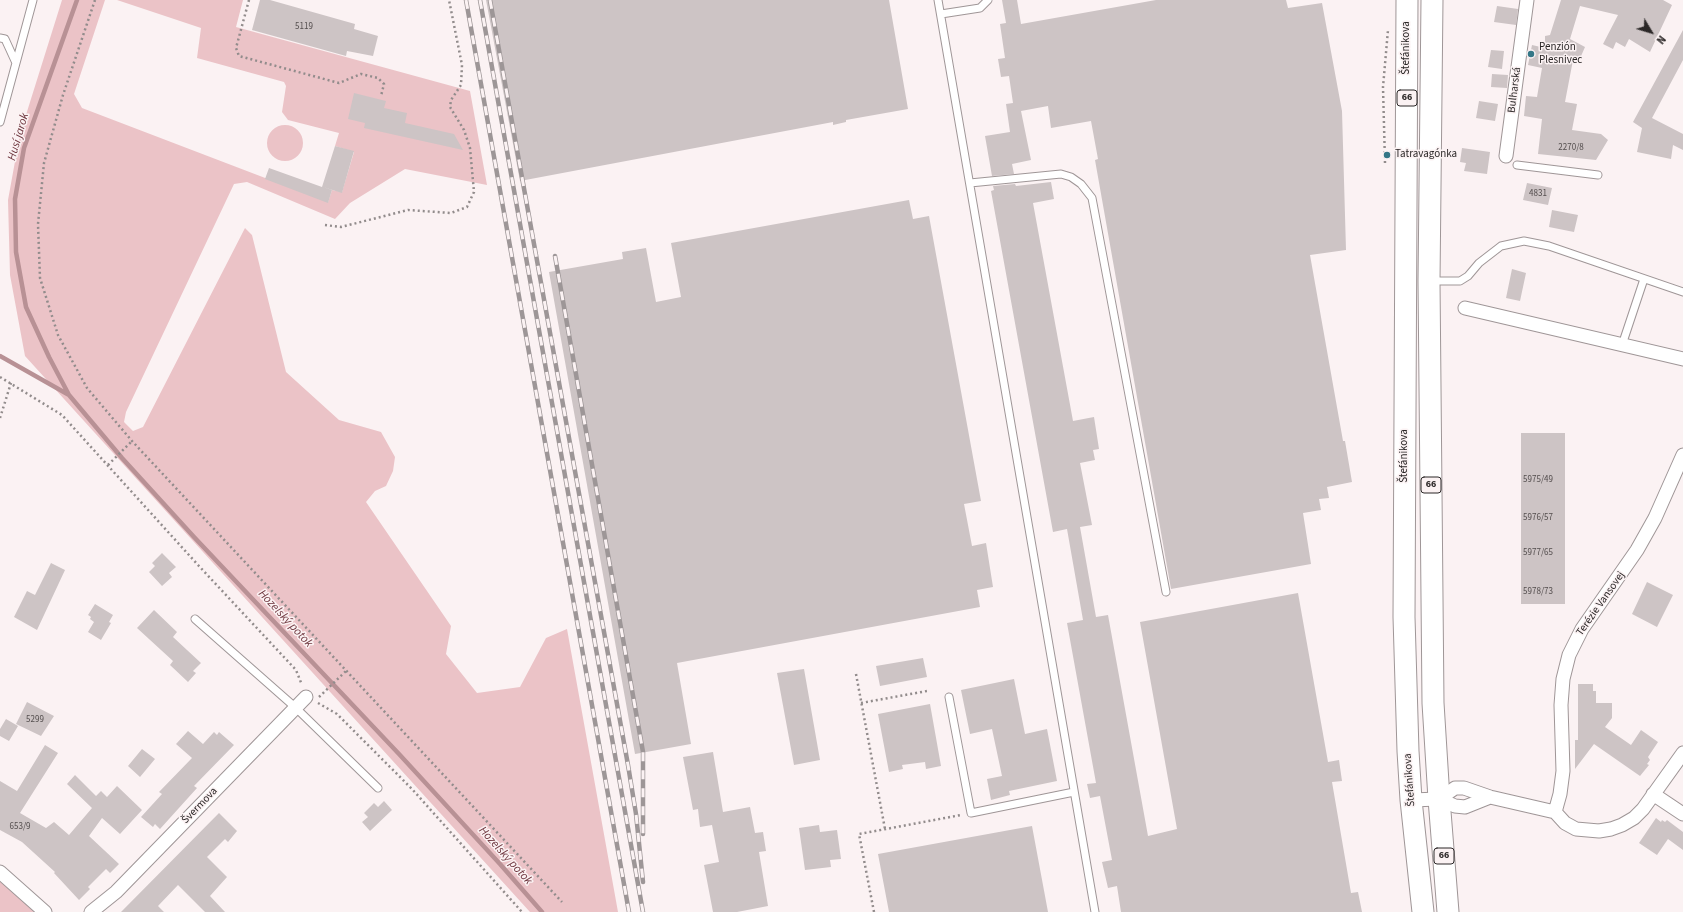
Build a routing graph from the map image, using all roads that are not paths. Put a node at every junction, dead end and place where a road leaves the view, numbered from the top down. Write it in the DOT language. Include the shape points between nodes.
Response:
graph roads {
  1 [pos="33,0"];
  2 [pos="938,0"];
  3 [pos="988,0"];
  4 [pos="1407,0"];
  5 [pos="1432,0"];
  6 [pos="1527,0"];
  7 [pos="942,14"];
  8 [pos="0,38"];
  9 [pos="16,63"];
  10 [pos="0,122"];
  11 [pos="1506,156"];
  12 [pos="1517,165"];
  13 [pos="1598,175"];
  14 [pos="970,184"];
  15 [pos="1644,279"];
  16 [pos="1429,281"];
  17 [pos="1683,292"];
  18 [pos="1465,308"];
  19 [pos="1622,345"];
  20 [pos="1683,359"];
  21 [pos="1683,454"];
  22 [pos="1166,592"];
  23 [pos="195,619"];
  24 [pos="949,697"];
  25 [pos="310,699"];
  26 [pos="296,708"];
  27 [pos="1683,753"];
  28 [pos="378,788"];
  29 [pos="1074,792"];
  30 [pos="1653,794"];
  31 [pos="1490,797"];
  32 [pos="1439,799"];
  33 [pos="1411,800"];
  34 [pos="1555,812"];
  35 [pos="1683,814"];
  36 [pos="0,872"];
  37 [pos="45,912"];
  38 [pos="91,912"];
  39 [pos="1095,912"];
  40 [pos="1423,912"];
  41 [pos="1448,912"];
  1 -- 9 [label="lane"];
  2 -- 7 [label="lane"];
  3 -- 7 [label="lane" via="980,8"];
  4 -- 33 [label="main road, Štefánikova / 66" via="1404,617"];
  5 -- 16 [label="main road, 66"];
  6 -- 11 [label="street, Bulharská"];
  7 -- 14 [label="lane"];
  8 -- 9 [label="lane" via="5,39"];
  9 -- 10 [label="lane"];
  12 -- 13 [label="lane"];
  14 -- 22 [label="lane" via="1061,174 1081,184 1092,198"];
  14 -- 29 [label="lane"];
  15 -- 16 [label="lane" via="1549,246 1524,241 1501,246 1460,281"];
  15 -- 17 [label="lane"];
  15 -- 19 [label="lane"];
  16 -- 32 [label="main road, 66" via="1433,703"];
  18 -- 19 [label="street"];
  19 -- 20 [label="street"];
  21 -- 34 [label="street, Terézie Vansovej" via="1655,518 1637,550 1582,629 1569,655 1563,679 1561,705 1563,771"];
  23 -- 26 [label="lane"];
  24 -- 29 [label="lane" via="971,813"];
  25 -- 26 [label="street, Švermova"];
  26 -- 28 [label="lane"];
  26 -- 38 [label="street, Švermova" via="116,892"];
  27 -- 30 [label="street"];
  29 -- 39 [label="lane"];
  30 -- 34 [label="street" via="1634,818 1611,829 1576,829 1565,823"];
  30 -- 35 [label="street"];
  31 -- 32 [label="street" via="1464,806 1454,806"];
  31 -- 32 [label="street" via="1464,788 1455,788"];
  31 -- 34 [label="street"];
  32 -- 33 [label="street"];
  32 -- 41 [label="main road, 66"];
  33 -- 40 [label="main road, Štefánikova / 66"];
  36 -- 37 [label="street"];
}
